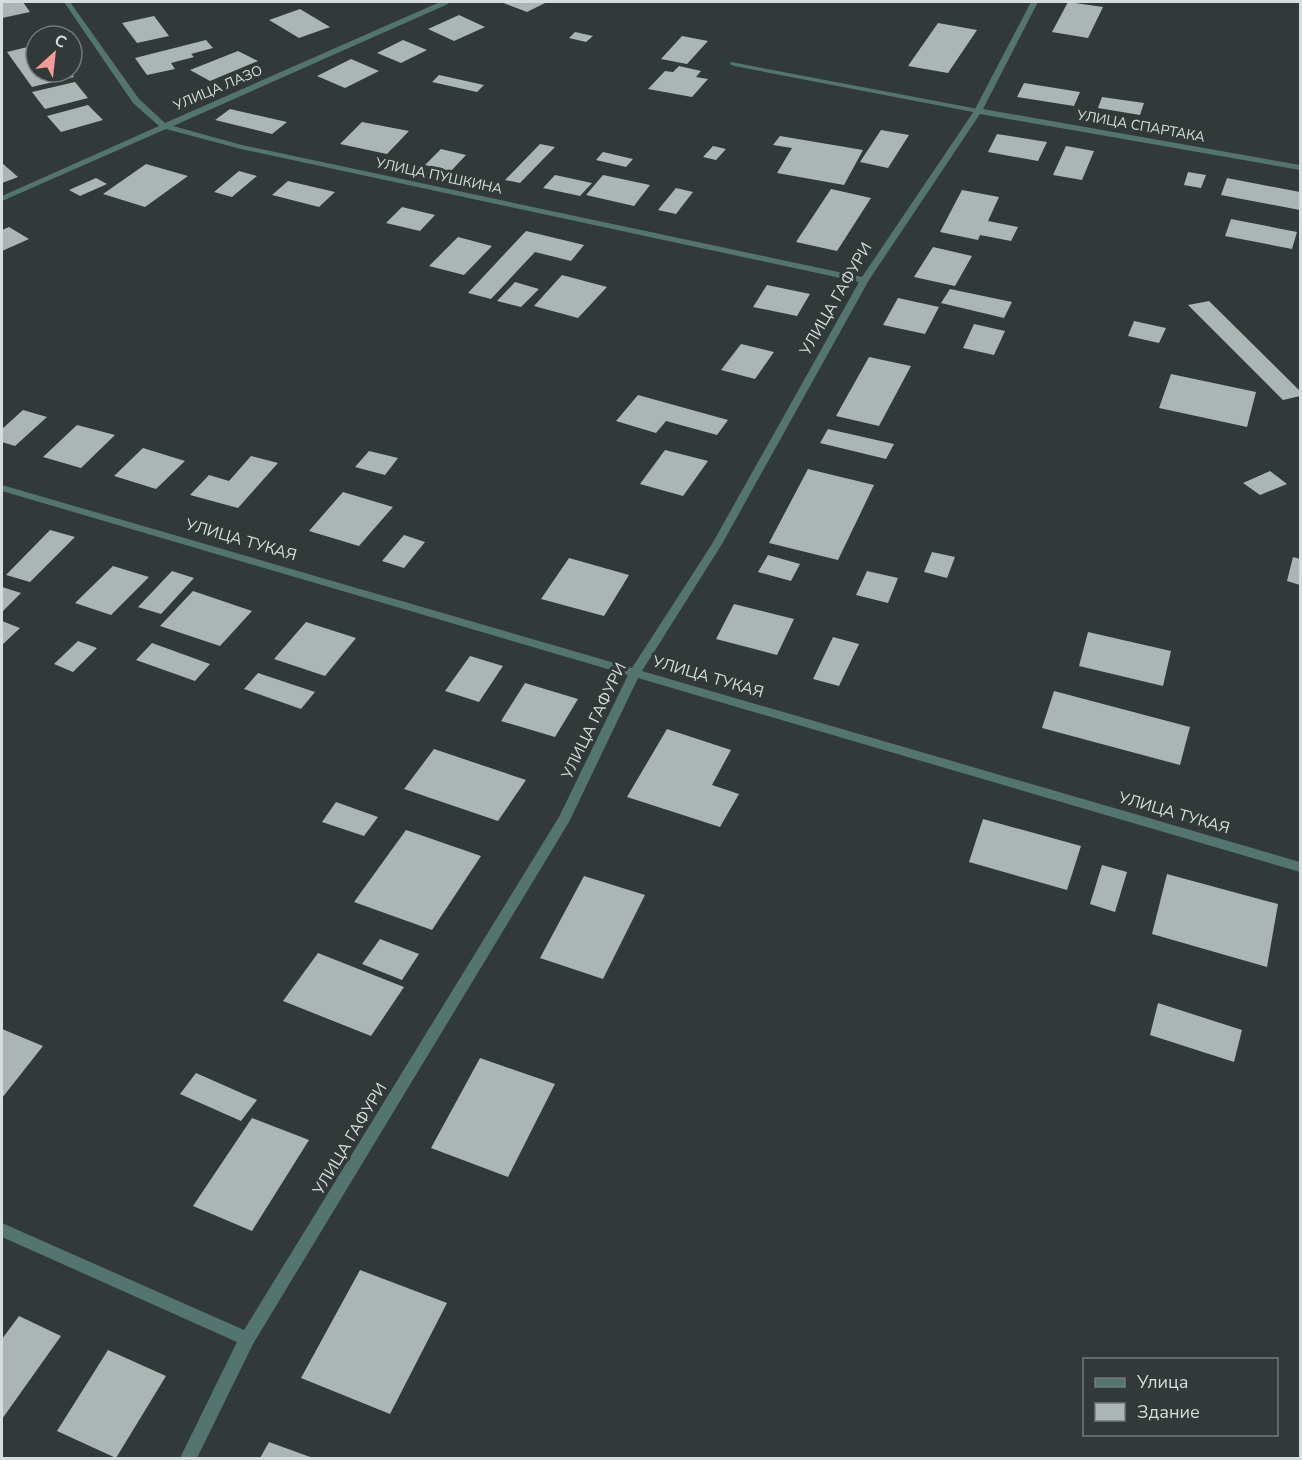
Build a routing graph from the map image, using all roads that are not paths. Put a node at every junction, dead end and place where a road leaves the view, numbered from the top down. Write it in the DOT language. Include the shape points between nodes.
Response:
graph roads {
  1 [pos="67,2"];
  2 [pos="445,2"];
  3 [pos="1034,2"];
  4 [pos="734,64"];
  5 [pos="978,111"];
  6 [pos="163,126"];
  7 [pos="1300,167"];
  8 [pos="2,199"];
  9 [pos="864,280"];
  10 [pos="2,488"];
  11 [pos="635,672"];
  12 [pos="1300,867"];
  13 [pos="2,1230"];
  14 [pos="246,1339"];
  15 [pos="188,1458"];
  1 -- 6 [label="street, УЛИЦА ПУШКИНА" via="136,101"];
  2 -- 6 [label="street, УЛИЦА ЛАЗО"];
  3 -- 5 [label="street, УЛИЦА ГАФУРИ"];
  4 -- 5 [label="street, УЛИЦА СПАРТАКА"];
  5 -- 7 [label="street, УЛИЦА СПАРТАКА"];
  5 -- 9 [label="street, УЛИЦА ГАФУРИ"];
  6 -- 8 [label="street, УЛИЦА ЛАЗО"];
  6 -- 9 [label="street, УЛИЦА ПУШКИНА" via="253,150"];
  9 -- 11 [label="street, УЛИЦА ГАФУРИ" via="717,544"];
  10 -- 11 [label="street, УЛИЦА ТУКАЯ"];
  11 -- 12 [label="street, УЛИЦА ТУКАЯ"];
  11 -- 14 [label="street, УЛИЦА ГАФУРИ" via="565,819"];
  13 -- 14 [label="street"];
  14 -- 15 [label="street, УЛИЦА ГАФУРИ"];
}
